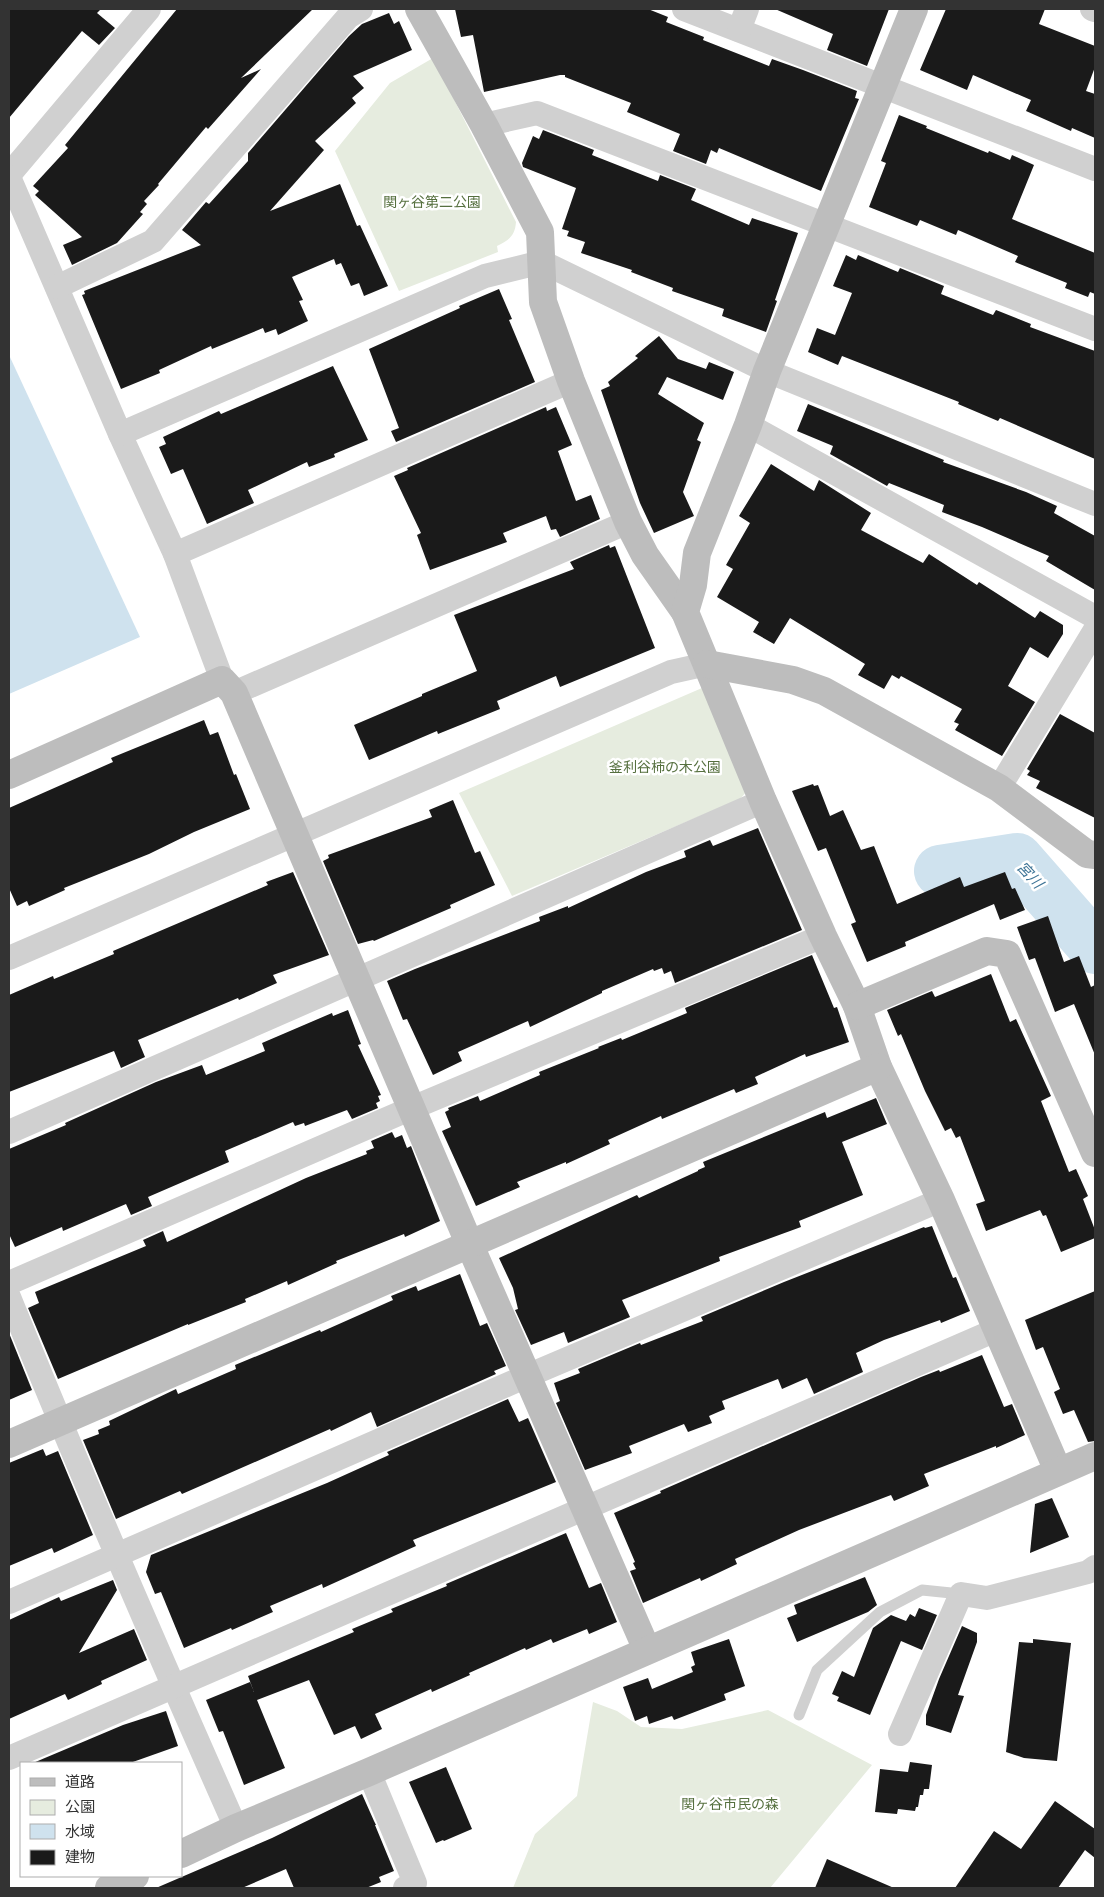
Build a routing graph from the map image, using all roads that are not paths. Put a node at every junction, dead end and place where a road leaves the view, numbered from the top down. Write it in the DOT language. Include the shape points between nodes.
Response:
graph roads {
  1 [pos="149,9"];
  2 [pos="362,9"];
  3 [pos="418,9"];
  4 [pos="684,9"];
  5 [pos="914,9"];
  6 [pos="743,19"];
  7 [pos="882,86"];
  8 [pos="484,125"];
  9 [pos="1095,169"];
  10 [pos="9,176"];
  11 [pos="827,224"];
  12 [pos="542,262"];
  13 [pos="57,287"];
  14 [pos="1095,329"];
  15 [pos="767,371"];
  16 [pos="571,381"];
  17 [pos="748,425"];
  18 [pos="120,434"];
  19 [pos="1095,504"];
  20 [pos="628,522"];
  21 [pos="175,554"];
  22 [pos="686,612"];
  23 [pos="1095,618"];
  24 [pos="1095,630"];
  25 [pos="707,664"];
  26 [pos="228,687"];
  27 [pos="9,775"];
  28 [pos="999,788"];
  29 [pos="763,801"];
  30 [pos="295,835"];
  31 [pos="1095,855"];
  32 [pos="823,936"];
  33 [pos="9,958"];
  34 [pos="357,979"];
  35 [pos="857,1006"];
  36 [pos="878,1067"];
  37 [pos="412,1108"];
  38 [pos="9,1132"];
  39 [pos="1095,1153"];
  40 [pos="941,1200"];
  41 [pos="469,1243"];
  42 [pos="9,1283"];
  43 [pos="9,1297"];
  44 [pos="996,1330"];
  45 [pos="527,1376"];
  46 [pos="59,1422"];
  47 [pos="9,1444"];
  48 [pos="1095,1456"];
  49 [pos="1058,1472"];
  50 [pos="584,1508"];
  51 [pos="116,1555"];
  52 [pos="1095,1567"];
  53 [pos="961,1594"];
  54 [pos="9,1602"];
  55 [pos="647,1650"];
  56 [pos="173,1688"];
  57 [pos="799,1715"];
  58 [pos="900,1734"];
  59 [pos="9,1758"];
  60 [pos="369,1772"];
  61 [pos="236,1828"];
  62 [pos="182,1854"];
  63 [pos="133,1877"];
  64 [pos="109,1888"];
  65 [pos="404,1888"];
  1 -- 10 [label="street"];
  2 -- 13 [label="street" via="348,17 152,241"];
  3 -- 8 [label="street"];
  4 -- 6 [label="street"];
  5 -- 7 [label="street"];
  6 -- 7 [label="street"];
  7 -- 9 [label="street"];
  7 -- 11 [label="street"];
  8 -- 11 [label="street" via="537,113"];
  8 -- 12 [label="street" via="540,232"];
  10 -- 13 [label="street"];
  11 -- 14 [label="street"];
  11 -- 15 [label="street"];
  12 -- 15 [label="street"];
  12 -- 16 [label="street" via="543,302"];
  12 -- 18 [label="street" via="485,276"];
  13 -- 18 [label="street"];
  15 -- 17 [label="street"];
  15 -- 19 [label="street"];
  16 -- 20 [label="street"];
  16 -- 21 [label="street"];
  17 -- 22 [label="street" via="697,553"];
  17 -- 23 [label="street"];
  18 -- 21 [label="street"];
  20 -- 22 [label="street" via="645,555"];
  20 -- 26 [label="street"];
  21 -- 26 [label="street"];
  22 -- 25 [label="street"];
  24 -- 28 [label="street"];
  25 -- 28 [label="street" via="793,680 824,691"];
  25 -- 29 [label="street"];
  25 -- 30 [label="street" via="672,672"];
  26 -- 27 [label="street"];
  26 -- 30 [label="street"];
  28 -- 31 [label="street" via="1087,854"];
  29 -- 32 [label="street"];
  29 -- 34 [label="street"];
  30 -- 33 [label="street"];
  30 -- 34 [label="street"];
  32 -- 35 [label="street"];
  32 -- 37 [label="street"];
  34 -- 37 [label="street"];
  34 -- 38 [label="street"];
  35 -- 36 [label="street"];
  35 -- 39 [label="street" via="988,951 1007,954"];
  36 -- 40 [label="street"];
  36 -- 41 [label="street"];
  37 -- 41 [label="street"];
  37 -- 42 [label="street"];
  40 -- 44 [label="street"];
  40 -- 45 [label="street"];
  41 -- 45 [label="street"];
  41 -- 46 [label="street"];
  43 -- 46 [label="street"];
  44 -- 49 [label="street"];
  44 -- 50 [label="street"];
  45 -- 50 [label="street"];
  45 -- 51 [label="street"];
  46 -- 47 [label="street"];
  46 -- 51 [label="street"];
  48 -- 49 [label="street"];
  49 -- 55 [label="street"];
  50 -- 55 [label="street"];
  50 -- 56 [label="street"];
  51 -- 54 [label="street"];
  51 -- 56 [label="street"];
  52 -- 53 [label="street" via="1088,1572 987,1598"];
  53 -- 57 [label="lane" via="922,1590 880,1612 817,1670"];
  53 -- 58 [label="street"];
  55 -- 60 [label="street"];
  56 -- 59 [label="street"];
  56 -- 61 [label="street"];
  60 -- 61 [label="street"];
  60 -- 65 [label="street" via="415,1883"];
  61 -- 62 [label="street"];
  63 -- 64 [label="street"];
}
